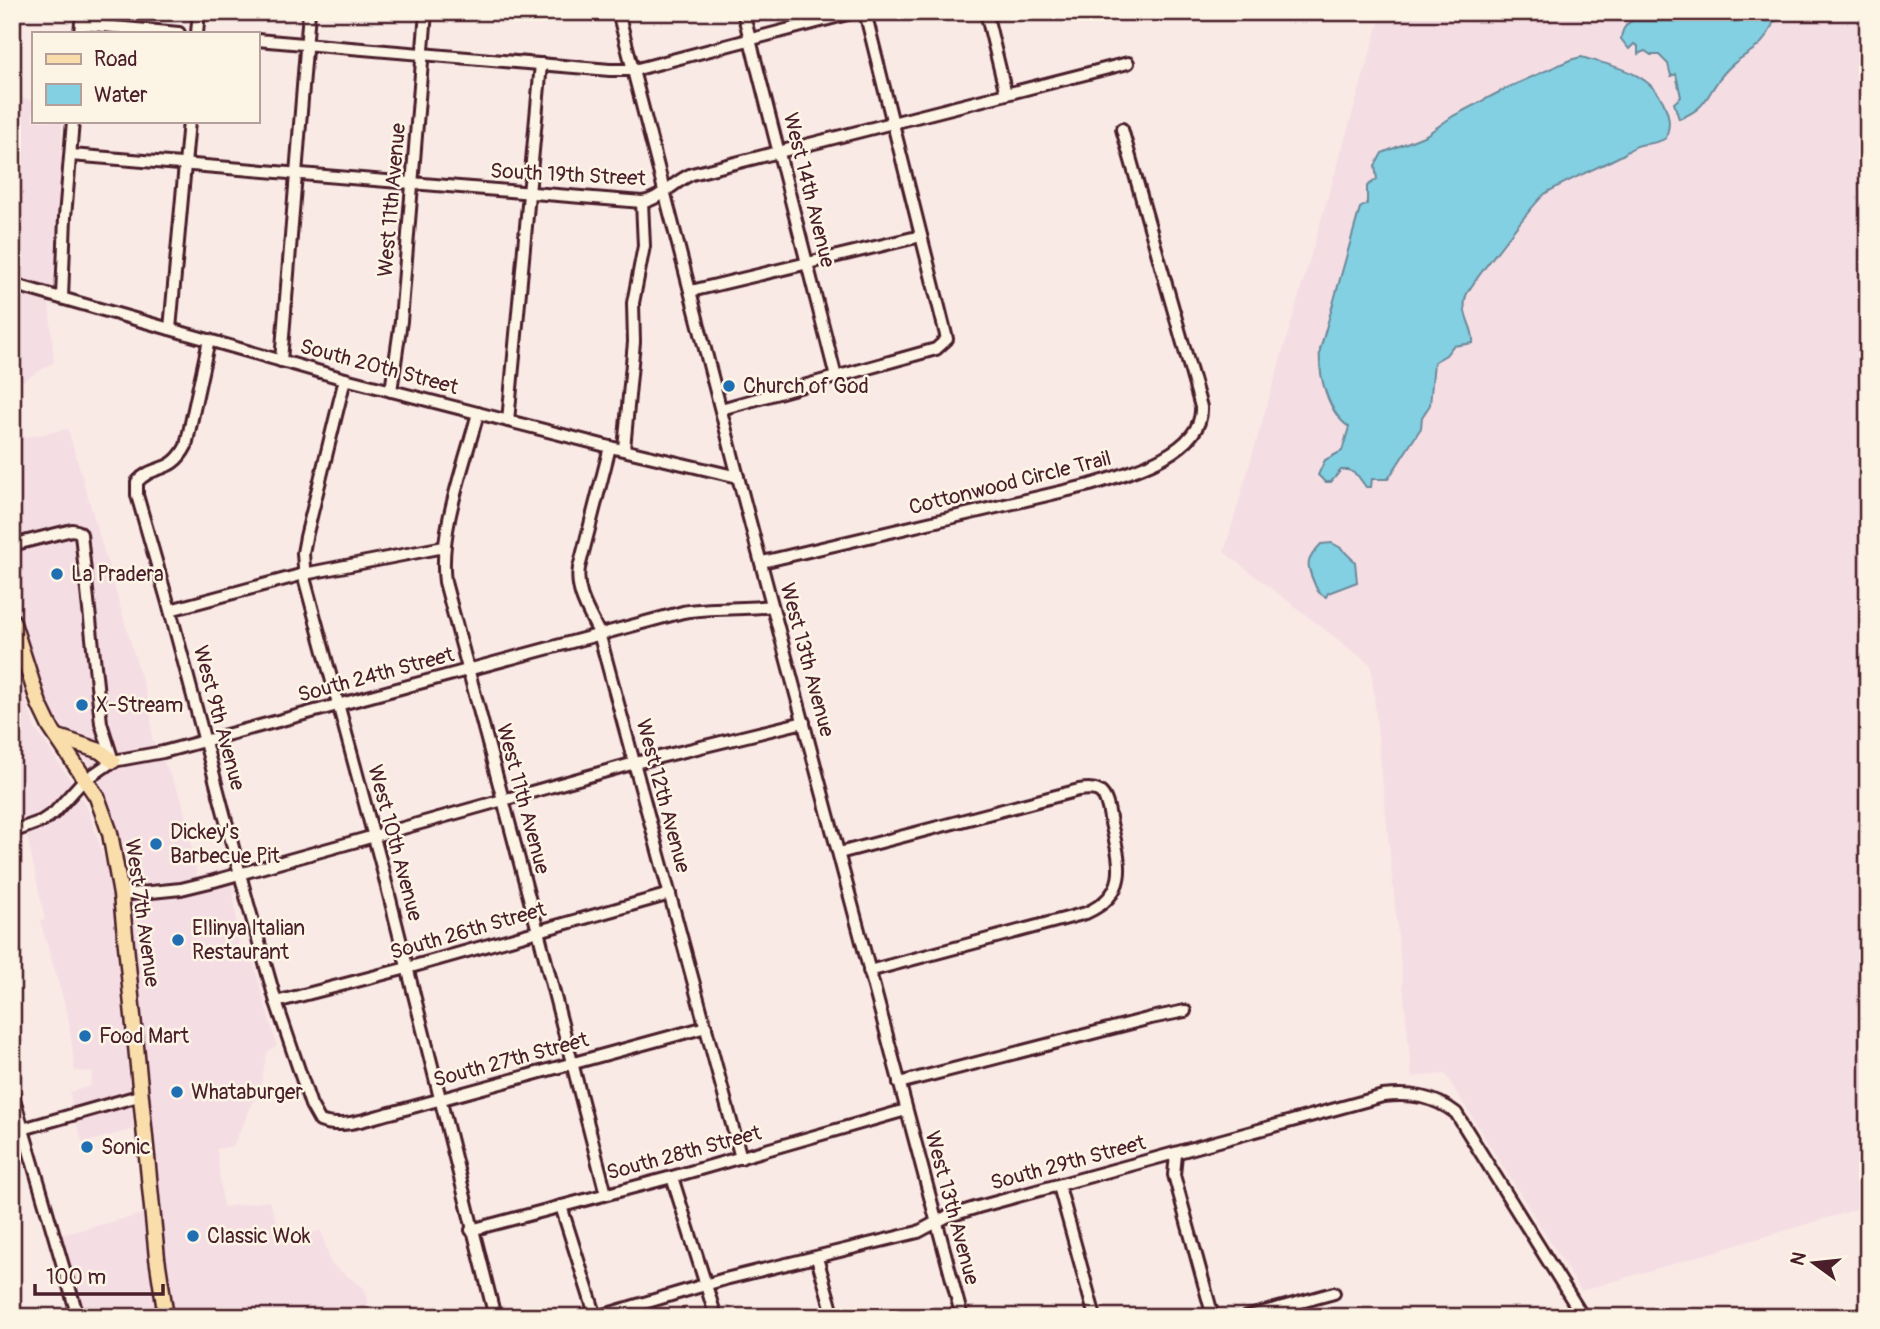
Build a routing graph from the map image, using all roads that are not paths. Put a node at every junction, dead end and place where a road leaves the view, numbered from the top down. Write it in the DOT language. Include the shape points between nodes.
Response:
graph roads {
  1 [pos="199,12"];
  2 [pos="309,12"];
  3 [pos="426,12"];
  4 [pos="618,12"];
  5 [pos="743,12"];
  6 [pos="855,12"];
  7 [pos="865,12"];
  8 [pos="986,12"];
  9 [pos="81,23"];
  10 [pos="170,32"];
  11 [pos="197,32"];
  12 [pos="259,40"];
  13 [pos="751,40"];
  14 [pos="307,44"];
  15 [pos="423,54"];
  16 [pos="1128,63"];
  17 [pos="541,64"];
  18 [pos="634,70"];
  19 [pos="1006,94"];
  20 [pos="73,122"];
  21 [pos="189,122"];
  22 [pos="894,123"];
  23 [pos="1122,129"];
  24 [pos="780,153"];
  25 [pos="71,155"];
  26 [pos="185,165"];
  27 [pos="297,175"];
  28 [pos="412,185"];
  29 [pos="666,191"];
  30 [pos="529,193"];
  31 [pos="642,202"];
  32 [pos="921,236"];
  33 [pos="808,264"];
  34 [pos="12,284"];
  35 [pos="691,292"];
  36 [pos="62,298"];
  37 [pos="170,329"];
  38 [pos="209,340"];
  39 [pos="281,361"];
  40 [pos="836,377"];
  41 [pos="345,379"];
  42 [pos="391,391"];
  43 [pos="721,409"];
  44 [pos="478,413"];
  45 [pos="508,421"];
  46 [pos="610,447"];
  47 [pos="624,449"];
  48 [pos="738,477"];
  49 [pos="12,545"];
  50 [pos="444,547"];
  51 [pos="762,562"];
  52 [pos="304,574"];
  53 [pos="772,606"];
  54 [pos="170,610"];
  55 [pos="12,620"];
  56 [pos="599,633"];
  57 [pos="17,655"];
  58 [pos="468,671"];
  59 [pos="337,704"];
  60 [pos="804,722"];
  61 [pos="58,737"];
  62 [pos="205,740"];
  63 [pos="113,761"];
  64 [pos="635,763"];
  65 [pos="86,779"];
  66 [pos="504,800"];
  67 [pos="12,832"];
  68 [pos="374,838"];
  69 [pos="839,853"];
  70 [pos="240,874"];
  71 [pos="670,894"];
  72 [pos="121,895"];
  73 [pos="538,931"];
  74 [pos="407,968"];
  75 [pos="869,971"];
  76 [pos="276,1002"];
  77 [pos="1185,1011"];
  78 [pos="706,1027"];
  79 [pos="573,1063"];
  80 [pos="899,1083"];
  81 [pos="12,1092"];
  82 [pos="142,1095"];
  83 [pos="440,1100"];
  84 [pos="906,1110"];
  85 [pos="326,1124"];
  86 [pos="17,1131"];
  87 [pos="1176,1154"];
  88 [pos="741,1158"];
  89 [pos="673,1177"];
  90 [pos="1059,1186"];
  91 [pos="606,1194"];
  92 [pos="561,1206"];
  93 [pos="936,1223"];
  94 [pos="471,1230"];
  95 [pos="817,1258"];
  96 [pos="707,1285"];
  97 [pos="1334,1293"];
  98 [pos="78,1317"];
  99 [pos="166,1317"];
  100 [pos="495,1317"];
  101 [pos="596,1317"];
  102 [pos="716,1317"];
  103 [pos="834,1317"];
  104 [pos="962,1317"];
  105 [pos="1095,1317"];
  106 [pos="1213,1317"];
  107 [pos="1246,1317"];
  108 [pos="1583,1317"];
  1 -- 11 [label="street"];
  2 -- 14 [label="street"];
  3 -- 15 [label="street, West 11th Avenue"];
  4 -- 18 [label="street, West 13th Avenue"];
  5 -- 13 [label="street, West 14th Avenue"];
  6 -- 13 [label="street"];
  7 -- 22 [label="street"];
  8 -- 19 [label="street"];
  9 -- 10 [label="street"];
  12 -- 14 [label="street"];
  13 -- 18 [label="street"];
  13 -- 24 [label="street, West 14th Avenue"];
  14 -- 15 [label="street"];
  14 -- 27 [label="street"];
  15 -- 17 [label="street"];
  15 -- 28 [label="street, West 11th Avenue"];
  16 -- 19 [label="street, South 19th Street"];
  17 -- 18 [label="street"];
  17 -- 30 [label="street"];
  18 -- 29 [label="street, West 13th Avenue"];
  19 -- 22 [label="street, South 19th Street"];
  20 -- 25 [label="street"];
  21 -- 26 [label="street"];
  22 -- 24 [label="street, South 19th Street"];
  22 -- 32 [label="street"];
  23 -- 51 [label="street, Cottonwood Circle Trail" via="1200,407 1201,418 1193,435 1163,457 1090,485"];
  24 -- 29 [label="street, South 19th Street" via="692,174"];
  24 -- 33 [label="street, West 14th Avenue"];
  25 -- 26 [label="street, South 19th Street"];
  25 -- 36 [label="street"];
  26 -- 27 [label="street, South 19th Street"];
  26 -- 37 [label="street"];
  27 -- 28 [label="street, South 19th Street"];
  27 -- 39 [label="street"];
  28 -- 30 [label="street, South 19th Street"];
  28 -- 42 [label="street, West 11th Avenue"];
  29 -- 31 [label="street, South 19th Street"];
  29 -- 35 [label="street, West 13th Avenue"];
  30 -- 31 [label="street, South 19th Street"];
  30 -- 45 [label="street"];
  31 -- 47 [label="street" via="644,246 633,303"];
  32 -- 33 [label="street"];
  32 -- 40 [label="street" via="947,334 943,344"];
  33 -- 35 [label="street"];
  33 -- 40 [label="street, West 14th Avenue"];
  34 -- 36 [label="street, South 20th Street"];
  35 -- 43 [label="street, West 13th Avenue"];
  36 -- 37 [label="street, South 20th Street"];
  37 -- 38 [label="street, South 20th Street"];
  38 -- 39 [label="street, South 20th Street"];
  38 -- 54 [label="street, West 9th Avenue" via="186,446 175,462 141,477 136,488"];
  39 -- 41 [label="street, South 20th Street"];
  40 -- 43 [label="street"];
  41 -- 42 [label="street, South 20th Street"];
  41 -- 52 [label="street, West 10th Avenue" via="306,537"];
  42 -- 44 [label="street, South 20th Street"];
  43 -- 48 [label="street, West 13th Avenue"];
  44 -- 45 [label="street, South 20th Street"];
  44 -- 50 [label="street, West 11th Avenue"];
  45 -- 46 [label="street, South 20th Street"];
  46 -- 47 [label="street, South 20th Street"];
  46 -- 56 [label="street, West 12th Avenue" via="577,579"];
  47 -- 48 [label="street, South 20th Street"];
  48 -- 51 [label="street, West 13th Avenue"];
  49 -- 63 [label="street" via="62,532 77,531 83,539 101,723"];
  50 -- 52 [label="street"];
  50 -- 58 [label="street, West 11th Avenue" via="444,582"];
  51 -- 53 [label="street, West 13th Avenue"];
  52 -- 54 [label="street"];
  52 -- 59 [label="street, West 10th Avenue"];
  53 -- 56 [label="street, South 24th Street" via="704,609"];
  53 -- 60 [label="street, West 13th Avenue"];
  54 -- 62 [label="street, West 9th Avenue"];
  55 -- 57 [label="main road, West 7th Avenue"];
  56 -- 58 [label="street, South 24th Street"];
  56 -- 64 [label="street, West 12th Avenue"];
  57 -- 61 [label="main road, West 7th Avenue"];
  58 -- 59 [label="street, South 24th Street"];
  58 -- 66 [label="street, West 11th Avenue"];
  59 -- 62 [label="street, South 24th Street"];
  59 -- 68 [label="street, West 10th Avenue"];
  60 -- 64 [label="street"];
  60 -- 69 [label="street, West 13th Avenue"];
  61 -- 63 [label="main road" via="100,751"];
  61 -- 65 [label="main road, West 7th Avenue"];
  62 -- 63 [label="street, South 24th Street"];
  62 -- 70 [label="street, West 9th Avenue"];
  63 -- 65 [label="street, South 24th Street"];
  64 -- 66 [label="street"];
  64 -- 71 [label="street, West 12th Avenue"];
  65 -- 67 [label="street, South 24th Street" via="54,813"];
  65 -- 72 [label="main road, West 7th Avenue" via="110,832"];
  66 -- 68 [label="street"];
  66 -- 73 [label="street, West 11th Avenue"];
  68 -- 70 [label="street"];
  68 -- 74 [label="street, West 10th Avenue"];
  69 -- 75 [label="street, West 13th Avenue"];
  69 -- 75 [label="street" via="1079,790 1096,790 1105,798 1121,866 1116,888 1097,909"];
  70 -- 72 [label="street" via="181,889"];
  70 -- 76 [label="street, West 9th Avenue"];
  71 -- 73 [label="street, South 26th Street"];
  71 -- 78 [label="street, West 12th Avenue"];
  72 -- 82 [label="main road, West 7th Avenue"];
  73 -- 74 [label="street, South 26th Street"];
  73 -- 79 [label="street, West 11th Avenue"];
  74 -- 76 [label="street, South 26th Street"];
  74 -- 83 [label="street, West 10th Avenue"];
  75 -- 80 [label="street, West 13th Avenue"];
  76 -- 85 [label="street, West 9th Avenue" via="311,1105"];
  77 -- 80 [label="street"];
  78 -- 79 [label="street, South 27th Street"];
  78 -- 88 [label="street, West 12th Avenue"];
  79 -- 83 [label="street, South 27th Street"];
  79 -- 91 [label="street, West 11th Avenue"];
  80 -- 84 [label="street, West 13th Avenue"];
  81 -- 86 [label="street"];
  82 -- 86 [label="street"];
  82 -- 99 [label="main road, West 7th Avenue"];
  83 -- 85 [label="street, South 27th Street" via="343,1124"];
  83 -- 94 [label="street, West 10th Avenue"];
  84 -- 88 [label="street, South 28th Street"];
  84 -- 93 [label="street, West 13th Avenue"];
  86 -- 98 [label="street"];
  87 -- 90 [label="street, South 29th Street"];
  87 -- 106 [label="street" via="1174,1175"];
  87 -- 108 [label="street, South 29th Street" via="1389,1096 1439,1101 1456,1113"];
  88 -- 89 [label="street, South 28th Street"];
  89 -- 91 [label="street, South 28th Street"];
  89 -- 96 [label="street"];
  90 -- 93 [label="street, South 29th Street"];
  90 -- 105 [label="street"];
  91 -- 92 [label="street, South 28th Street"];
  92 -- 94 [label="street, South 28th Street"];
  92 -- 101 [label="street"];
  93 -- 95 [label="street, South 29th Street" via="918,1232"];
  93 -- 104 [label="street, West 13th Avenue"];
  94 -- 100 [label="street, West 10th Avenue"];
  95 -- 96 [label="street, South 29th Street"];
  95 -- 103 [label="street"];
  96 -- 101 [label="street, South 29th Street"];
  96 -- 102 [label="street"];
  97 -- 107 [label="street"];
}
